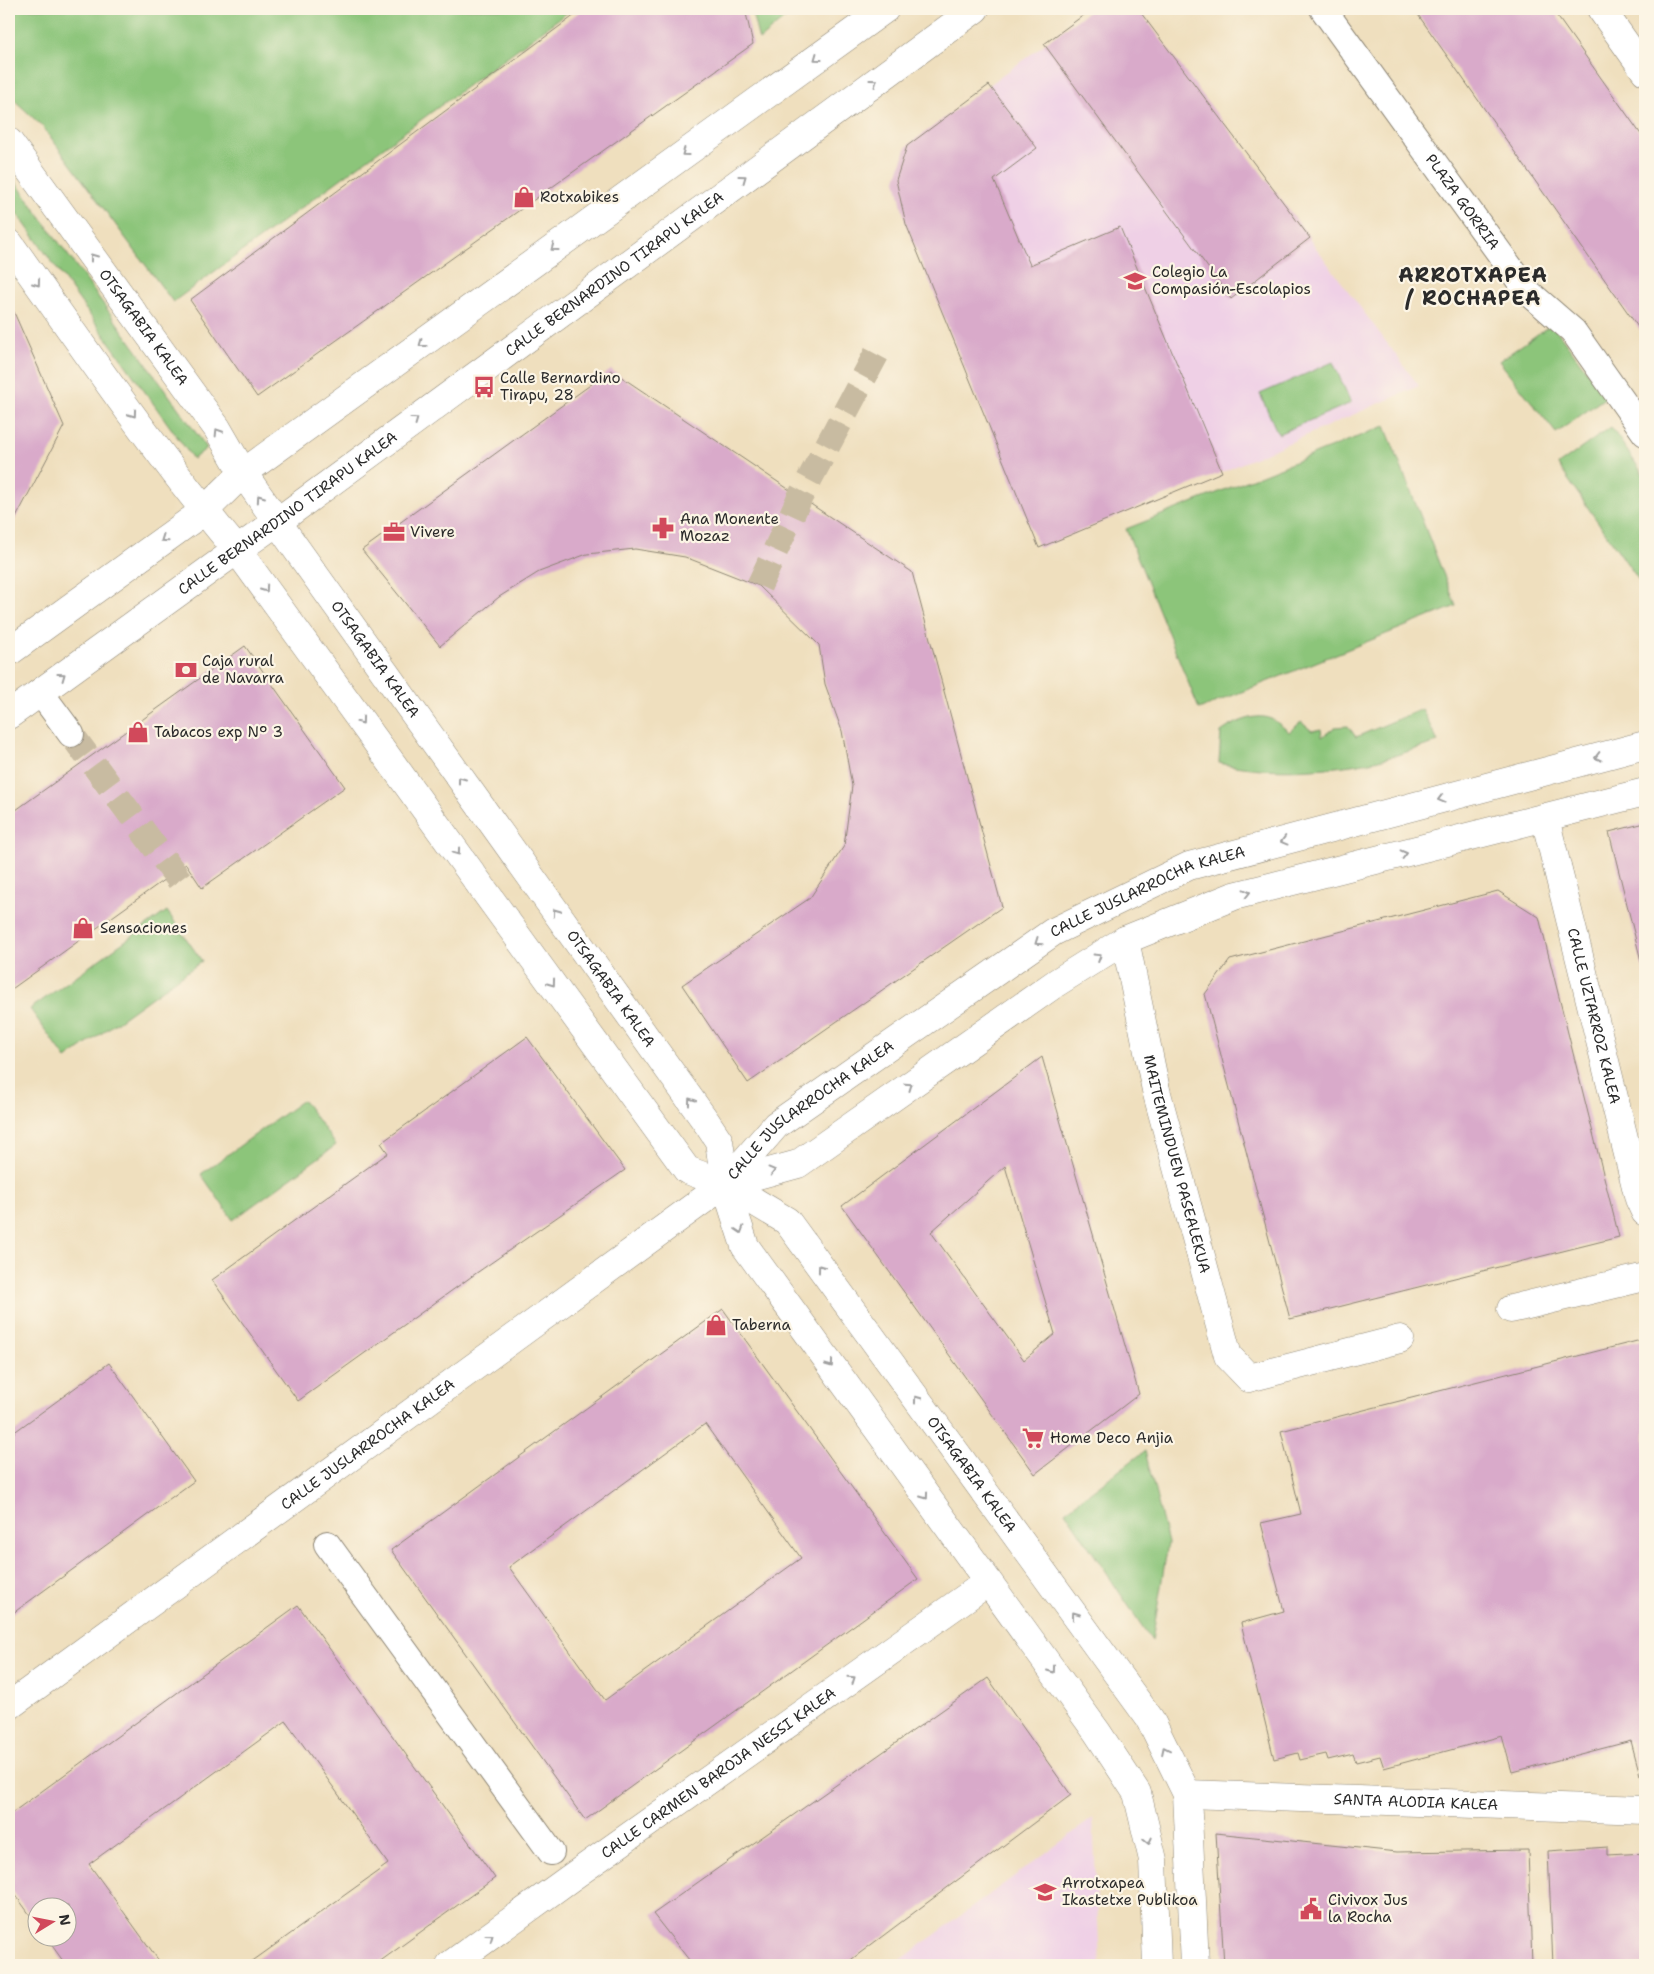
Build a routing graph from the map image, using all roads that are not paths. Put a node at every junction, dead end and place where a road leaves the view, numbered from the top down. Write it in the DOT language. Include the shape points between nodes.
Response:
graph roads {
  1 [pos="885,9"];
  2 [pos="975,9"];
  3 [pos="1324,9"];
  4 [pos="1601,9"];
  5 [pos="1645,71"];
  6 [pos="9,142"];
  7 [pos="9,243"];
  8 [pos="1645,433"];
  9 [pos="243,474"];
  10 [pos="204,511"];
  11 [pos="278,522"];
  12 [pos="237,550"];
  13 [pos="9,652"];
  14 [pos="40,692"];
  15 [pos="9,715"];
  16 [pos="70,734"];
  17 [pos="1645,745"];
  18 [pos="1645,792"];
  19 [pos="1546,818"];
  20 [pos="1125,940"];
  21 [pos="725,1184"];
  22 [pos="1645,1212"];
  23 [pos="1645,1276"];
  24 [pos="1511,1309"];
  25 [pos="1400,1339"];
  26 [pos="327,1544"];
  27 [pos="988,1582"];
  28 [pos="9,1706"];
  29 [pos="1187,1794"];
  30 [pos="1645,1810"];
  31 [pos="551,1852"];
  32 [pos="450,1965"];
  33 [pos="1157,1965"];
  34 [pos="1195,1965"];
  1 -- 9 [label="street, one-way"];
  11 -- 2 [label="street, CALLE BERNARDINO TIRAPU KALEA, one-way"];
  3 -- 8 [label="street, PLAZA GORRIA" via="1527,291 1573,331"];
  4 -- 5 [label="street"];
  9 -- 6 [label="street, OTSAGABIA KALEA, one-way" via="217,428"];
  7 -- 10 [label="street, OTSAGABIA KALEA, one-way"];
  9 -- 10 [label="street"];
  11 -- 9 [label="street, OTSAGABIA KALEA, one-way"];
  10 -- 12 [label="street, OTSAGABIA KALEA"];
  10 -- 13 [label="street, one-way"];
  11 -- 12 [label="street, CALLE BERNARDINO TIRAPU KALEA"];
  21 -- 11 [label="street, OTSAGABIA KALEA, one-way" via="719,1141 711,1129"];
  14 -- 12 [label="street, CALLE BERNARDINO TIRAPU KALEA, one-way"];
  12 -- 21 [label="street, OTSAGABIA KALEA, one-way" via="688,1170"];
  14 -- 15 [label="street, CALLE BERNARDINO TIRAPU KALEA"];
  14 -- 16 [label="street"];
  17 -- 21 [label="street, CALLE JUSLARROCHA KALEA, one-way" via="1189,866 1053,932 776,1125"];
  18 -- 19 [label="street, CALLE JUSLARROCHA KALEA"];
  20 -- 19 [label="street, CALLE JUSLARROCHA KALEA, one-way" via="1234,896"];
  19 -- 22 [label="street, CALLE UZTARROZ KALEA" via="1639,1199"];
  21 -- 20 [label="street, CALLE JUSLARROCHA KALEA, one-way" via="798,1164 1056,983"];
  20 -- 25 [label="street, MAITEMINDUEN PASEALEKUA" via="1156,1090 1228,1356 1248,1378"];
  21 -- 27 [label="street, OTSAGABIA KALEA, one-way" via="745,1246"];
  21 -- 28 [label="street, CALLE JUSLARROCHA KALEA"];
  29 -- 21 [label="street, OTSAGABIA KALEA, one-way" via="1140,1704 787,1221"];
  23 -- 24 [label="street"];
  26 -- 31 [label="street"];
  32 -- 27 [label="street, CALLE CARMEN BAROJA NESSI KALEA, one-way"];
  27 -- 33 [label="street, OTSAGABIA KALEA, one-way" via="1097,1732 1137,1793 1153,1860"];
  29 -- 30 [label="street, SANTA ALODIA KALEA"];
  29 -- 34 [label="street"];
}
